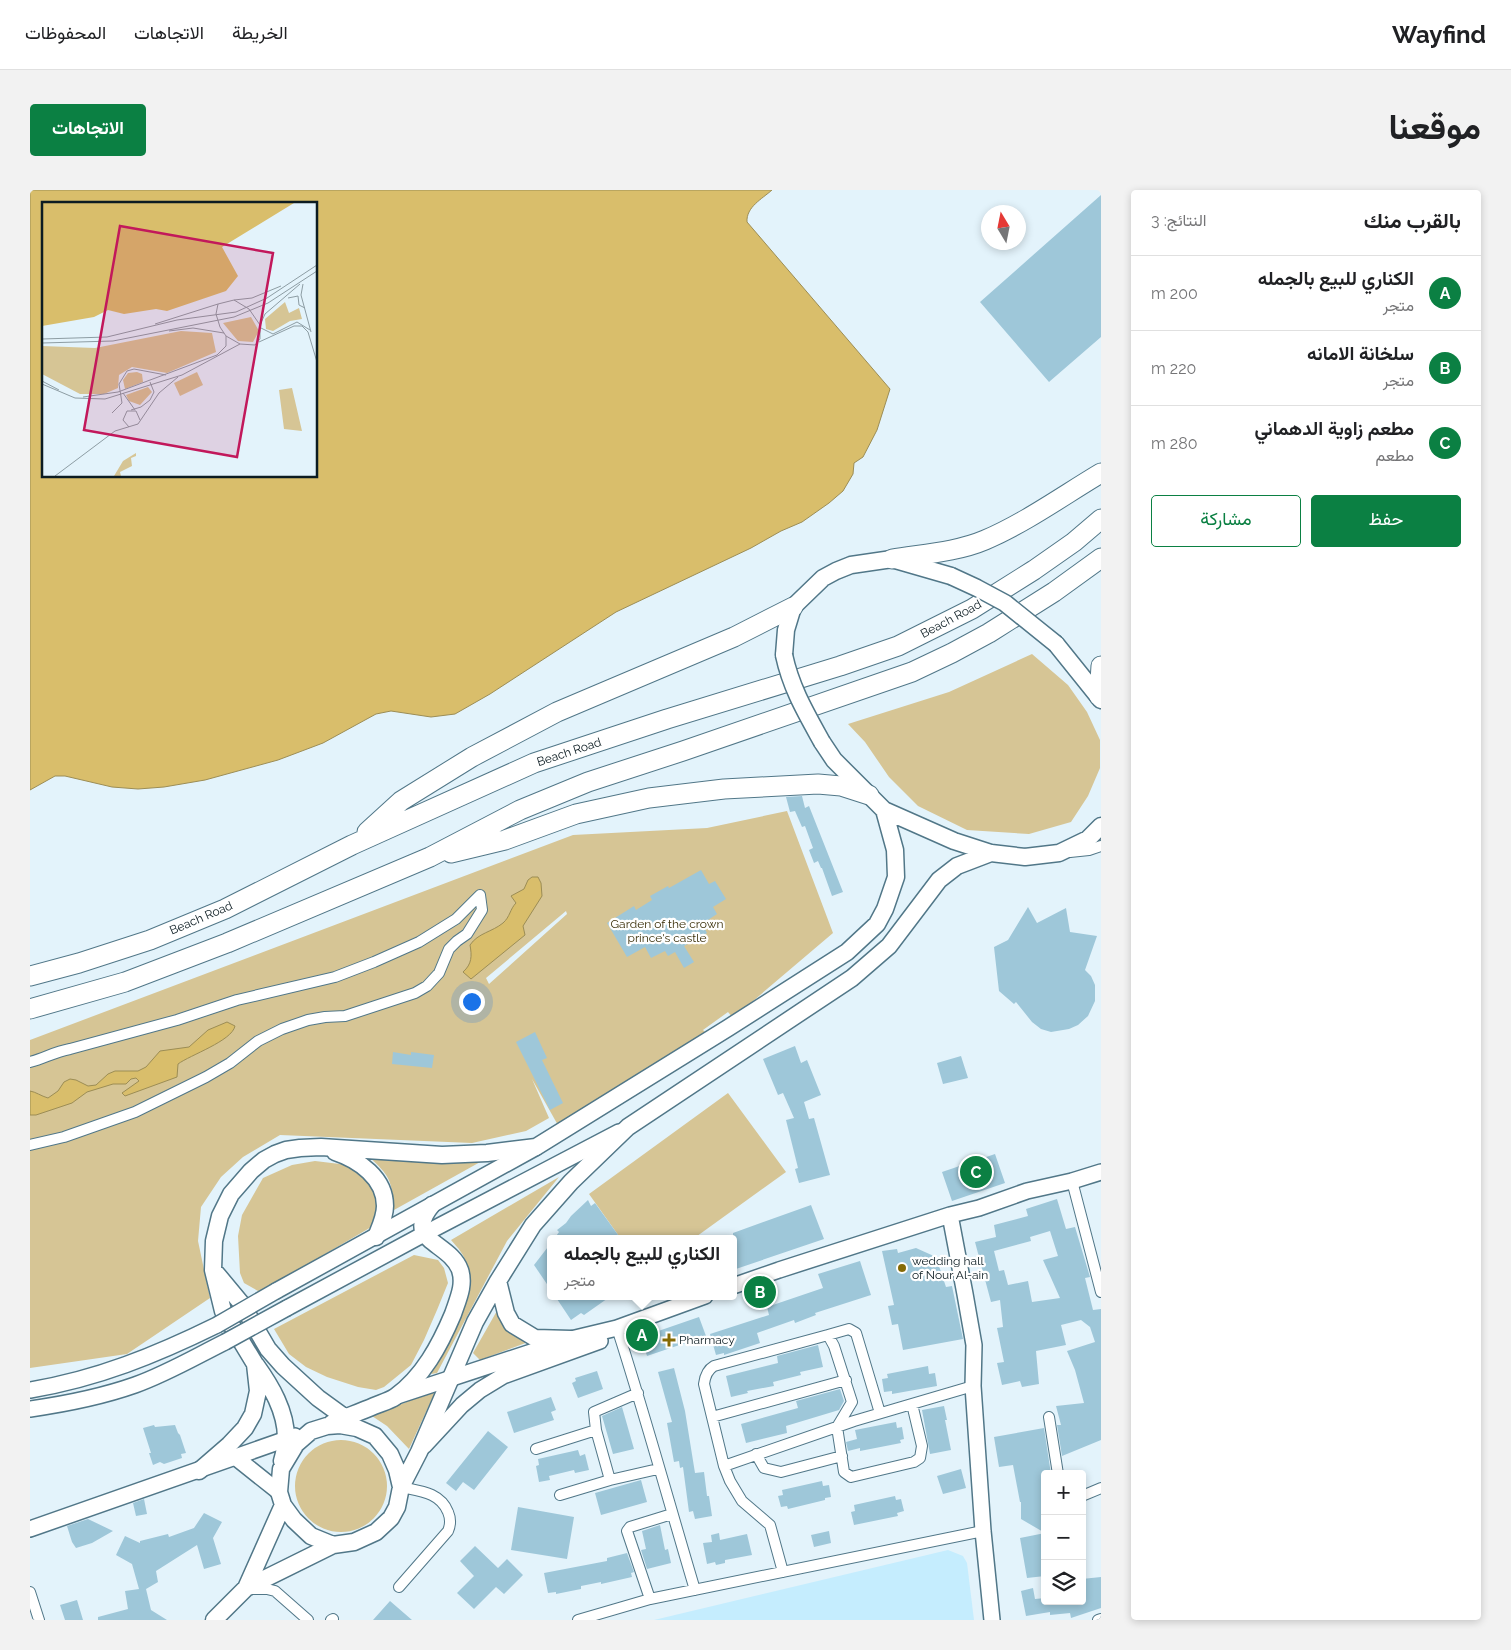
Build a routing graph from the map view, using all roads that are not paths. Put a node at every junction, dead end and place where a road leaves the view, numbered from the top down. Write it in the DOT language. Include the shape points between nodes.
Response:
graph roads {
  1 [pos="1101,473"];
  2 [pos="1101,519"];
  3 [pos="1101,558"];
  4 [pos="892,559"];
  5 [pos="793,607"];
  6 [pos="1101,666"];
  7 [pos="1100,698"];
  8 [pos="869,795"];
  9 [pos="884,810"];
  10 [pos="1101,826"];
  11 [pos="352,844"];
  12 [pos="1101,846"];
  13 [pos="991,852"];
  14 [pos="1059,853"];
  15 [pos="430,857"];
  16 [pos="30,976"];
  17 [pos="30,1009"];
  18 [pos="30,1062"];
  19 [pos="628,1127"];
  20 [pos="30,1145"];
  21 [pos="321,1147"];
  22 [pos="536,1147"];
  23 [pos="1101,1172"];
  24 [pos="1072,1181"];
  25 [pos="432,1205"];
  26 [pos="950,1215"];
  27 [pos="424,1234"];
  28 [pos="376,1237"];
  29 [pos="213,1270"];
  30 [pos="498,1281"];
  31 [pos="737,1285"];
  32 [pos="1101,1292"];
  33 [pos="694,1300"];
  34 [pos="617,1328"];
  35 [pos="828,1335"];
  36 [pos="571,1339"];
  37 [pos="255,1364"];
  38 [pos="450,1378"];
  39 [pos="846,1380"];
  40 [pos="973,1386"];
  41 [pos="30,1390"];
  42 [pos="638,1393"];
  43 [pos="394,1398"];
  44 [pos="912,1404"];
  45 [pos="30,1409"];
  46 [pos="880,1413"];
  47 [pos="712,1417"];
  48 [pos="345,1418"];
  49 [pos="1049,1418"];
  50 [pos="327,1426"];
  51 [pos="838,1427"];
  52 [pos="361,1430"];
  53 [pos="596,1430"];
  54 [pos="311,1431"];
  55 [pos="286,1440"];
  56 [pos="536,1449"];
  57 [pos="419,1452"];
  58 [pos="756,1454"];
  59 [pos="842,1456"];
  60 [pos="235,1457"];
  61 [pos="724,1466"];
  62 [pos="281,1469"];
  63 [pos="658,1469"];
  64 [pos="1057,1470"];
  65 [pos="199,1471"];
  66 [pos="610,1480"];
  67 [pos="401,1487"];
  68 [pos="1101,1488"];
  69 [pos="1086,1494"];
  70 [pos="560,1495"];
  71 [pos="281,1498"];
  72 [pos="672,1514"];
  73 [pos="30,1530"];
  74 [pos="983,1530"];
  75 [pos="333,1545"];
  76 [pos="783,1572"];
  77 [pos="399,1586"];
  78 [pos="245,1589"];
  79 [pos="695,1590"];
  80 [pos="30,1592"];
  81 [pos="650,1600"];
  82 [pos="39,1620"];
  83 [pos="214,1620"];
  84 [pos="308,1620"];
  85 [pos="580,1620"];
  86 [pos="992,1620"];
  1 -- 4 [label="highway" via="984,541"];
  2 -- 11 [label="highway, Beach Road" via="1034,570 972,609 898,646 534,763"];
  3 -- 15 [label="highway" via="989,633 912,672 588,782 520,810"];
  4 -- 5 [label="main road" via="851,565 836,571"];
  4 -- 7 [label="main road, bridge" via="951,576 1005,603 1056,644"];
  5 -- 8 [label="main road, bridge" via="786,630 784,655 788,674 799,701 834,760"];
  5 -- 11 [label="highway" via="734,637 557,712 472,757 401,801"];
  6 -- 7 [label="highway"];
  8 -- 9 [label="main road"];
  8 -- 15 [label="highway" via="841,786 818,784 724,789 649,798 576,814 505,840"];
  9 -- 13 [label="main road" via="954,841"];
  9 -- 22 [label="main road" via="895,850 896,877 877,924 847,952"];
  10 -- 14 [label="main road" via="1088,839"];
  11 -- 16 [label="highway, Beach Road" via="225,909 150,940"];
  12 -- 14 [label="street"];
  13 -- 14 [label="main road" via="1025,856"];
  13 -- 19 [label="main road" via="957,866 939,880 889,946 852,978"];
  15 -- 17 [label="highway" via="125,982"];
  18 -- 20 [label="street" via="56,1051 177,1020 237,1000 334,977 419,942 456,919 480,895 482,910 467,934 449,949 439,973 415,993 345,1016 308,1020 282,1029 258,1041 206,1077 135,1112 64,1137"];
  19 -- 27 [label="street"];
  19 -- 30 [label="main road" via="571,1182 533,1225"];
  21 -- 22 [label="main road" via="442,1154"];
  21 -- 28 [label="main road" via="362,1165 378,1182 385,1206"];
  21 -- 29 [label="main road" via="275,1154 239,1184 220,1216 214,1241"];
  22 -- 25 [label="street"];
  23 -- 24 [label="street"];
  24 -- 26 [label="street"];
  24 -- 32 [label="street"];
  25 -- 27 [label="main road" via="425,1216"];
  25 -- 28 [label="street"];
  26 -- 31 [label="street"];
  26 -- 40 [label="street" via="974,1345"];
  27 -- 43 [label="main road" via="456,1262 462,1288 436,1350 417,1376"];
  27 -- 45 [label="street, bridge" via="225,1342 135,1385 91,1398"];
  28 -- 41 [label="street, bridge" via="172,1347 73,1382"];
  29 -- 37 [label="main road" via="223,1311"];
  29 -- 48 [label="main road" via="241,1303 268,1349 300,1383"];
  30 -- 36 [label="main road" via="506,1314 512,1324 535,1338"];
  30 -- 38 [label="main road"];
  33 -- 34 [label="street"];
  34 -- 36 [label="street"];
  34 -- 42 [label="street"];
  34 -- 57 [label="street" via="600,1340 503,1376 462,1406"];
  35 -- 39 [label="street"];
  35 -- 46 [label="street" via="849,1329 856,1333"];
  35 -- 47 [label="street" via="709,1368 704,1384"];
  36 -- 38 [label="street"];
  37 -- 55 [label="main road" via="278,1404"];
  37 -- 65 [label="main road" via="258,1391 253,1414 229,1445"];
  38 -- 43 [label="street"];
  38 -- 57 [label="main road"];
  39 -- 47 [label="street"];
  39 -- 51 [label="street" via="852,1402"];
  40 -- 44 [label="street"];
  40 -- 74 [label="street"];
  42 -- 53 [label="street" via="594,1412"];
  42 -- 63 [label="street"];
  43 -- 48 [label="main road"];
  44 -- 46 [label="street"];
  44 -- 59 [label="street" via="922,1446 920,1458 851,1477 844,1472"];
  46 -- 51 [label="street"];
  47 -- 61 [label="street"];
  48 -- 50 [label="main road"];
  48 -- 52 [label="main road"];
  49 -- 64 [label="street"];
  50 -- 52 [label="main road" via="340,1425"];
  50 -- 54 [label="main road"];
  51 -- 58 [label="street"];
  51 -- 59 [label="street"];
  52 -- 67 [label="main road" via="374,1436 390,1454"];
  53 -- 56 [label="street"];
  53 -- 66 [label="street"];
  54 -- 55 [label="street"];
  54 -- 62 [label="main road" via="296,1444"];
  55 -- 60 [label="street"];
  55 -- 62 [label="main road"];
  57 -- 67 [label="main road"];
  58 -- 59 [label="street" via="764,1468 781,1472"];
  58 -- 61 [label="street"];
  60 -- 65 [label="street"];
  60 -- 71 [label="street"];
  61 -- 76 [label="street" via="742,1501 770,1524"];
  62 -- 71 [label="main road"];
  63 -- 66 [label="street"];
  63 -- 72 [label="street"];
  65 -- 73 [label="street"];
  66 -- 70 [label="street"];
  67 -- 75 [label="main road" via="397,1507 376,1532 354,1542"];
  67 -- 77 [label="street" via="434,1495 446,1508 451,1524"];
  68 -- 69 [label="street"];
  71 -- 75 [label="main road" via="294,1520 311,1536"];
  71 -- 78 [label="main road"];
  72 -- 79 [label="street"];
  72 -- 81 [label="street" via="630,1527 627,1531"];
  74 -- 76 [label="street"];
  74 -- 86 [label="street"];
  75 -- 78 [label="main road"];
  76 -- 79 [label="street"];
  78 -- 83 [label="main road"];
  78 -- 84 [label="street" via="271,1589"];
  79 -- 81 [label="street"];
  80 -- 82 [label="street"];
  81 -- 85 [label="street"];
}
